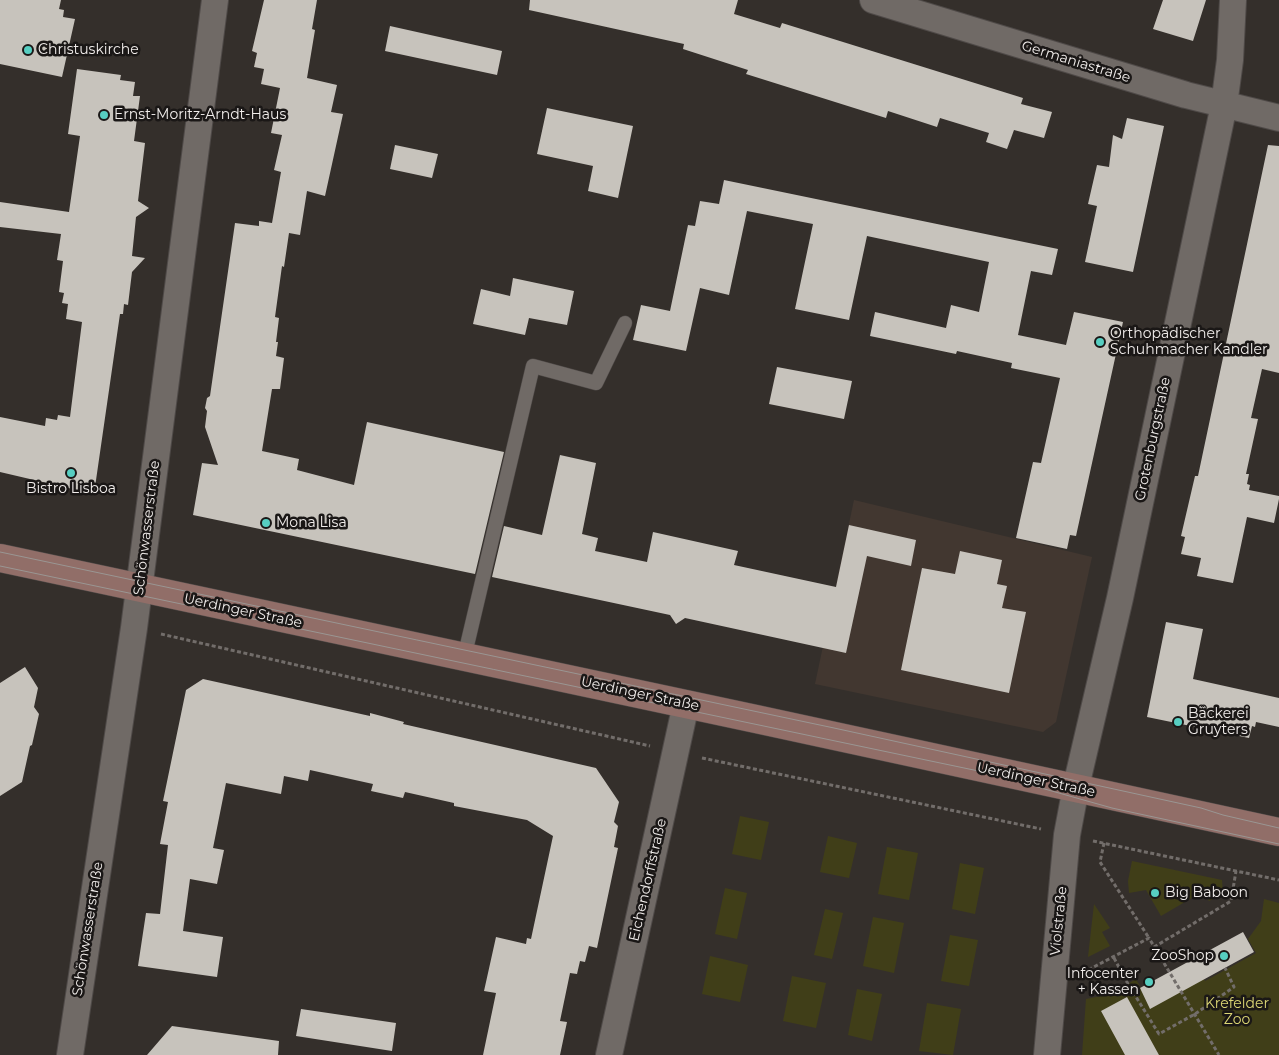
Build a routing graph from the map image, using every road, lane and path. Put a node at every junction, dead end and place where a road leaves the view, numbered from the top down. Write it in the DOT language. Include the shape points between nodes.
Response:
graph roads {
  1 [pos="215,0"];
  2 [pos="873,0"];
  3 [pos="1234,0"];
  4 [pos="1224,105"];
  5 [pos="1279,118"];
  6 [pos="625,323"];
  7 [pos="0,558"];
  8 [pos="139,588"];
  9 [pos="134,628"];
  10 [pos="464,658"];
  11 [pos="686,704"];
  12 [pos="677,752"];
  13 [pos="1076,788"];
  14 [pos="1279,832"];
  15 [pos="1067,835"];
  16 [pos="1104,843"];
  17 [pos="1236,871"];
  18 [pos="1279,880"];
  19 [pos="1149,938"];
  20 [pos="1154,947"];
  21 [pos="1114,958"];
  22 [pos="1225,968"];
  23 [pos="1054,969"];
  24 [pos="1195,1014"];
  25 [pos="70,1055"];
  26 [pos="610,1055"];
  27 [pos="1047,1055"];
  28 [pos="1219,1055"];
  1 -- 8 [label="street, Schönwasserstraße"];
  2 -- 4 [label="street, Germaniastraße"];
  3 -- 4 [label="street, Grotenburgstraße"];
  4 -- 5 [label="street, Germaniastraße"];
  4 -- 13 [label="street, Grotenburgstraße" via="1120,598"];
  6 -- 10 [label="lane" via="596,382 532,366"];
  7 -- 8 [label="main road, Uerdinger Straße"];
  8 -- 9 [label="street, Schönwasserstraße"];
  8 -- 10 [label="main road, Uerdinger Straße"];
  9 -- 12 [label="path"];
  9 -- 25 [label="street, Schönwasserstraße"];
  10 -- 11 [label="main road, Uerdinger Straße"];
  11 -- 12 [label="street, Eichendorffstraße"];
  11 -- 13 [label="main road, Uerdinger Straße"];
  12 -- 15 [label="path"];
  12 -- 26 [label="street, Eichendorffstraße"];
  13 -- 14 [label="main road, Uerdinger Straße"];
  13 -- 15 [label="street, Violstraße"];
  15 -- 16 [label="path"];
  15 -- 23 [label="street, Violstraße"];
  16 -- 17 [label="path"];
  16 -- 19 [label="path" via="1100,862"];
  17 -- 18 [label="path"];
  17 -- 20 [label="path" via="1231,901"];
  19 -- 20 [label="path"];
  19 -- 21 [label="path"];
  20 -- 24 [label="path"];
  21 -- 23 [label="path" via="1088,970"];
  21 -- 24 [label="path" via="1159,1034"];
  22 -- 24 [label="path" via="1234,987"];
  23 -- 27 [label="street, Violstraße"];
  24 -- 28 [label="path"];
}
